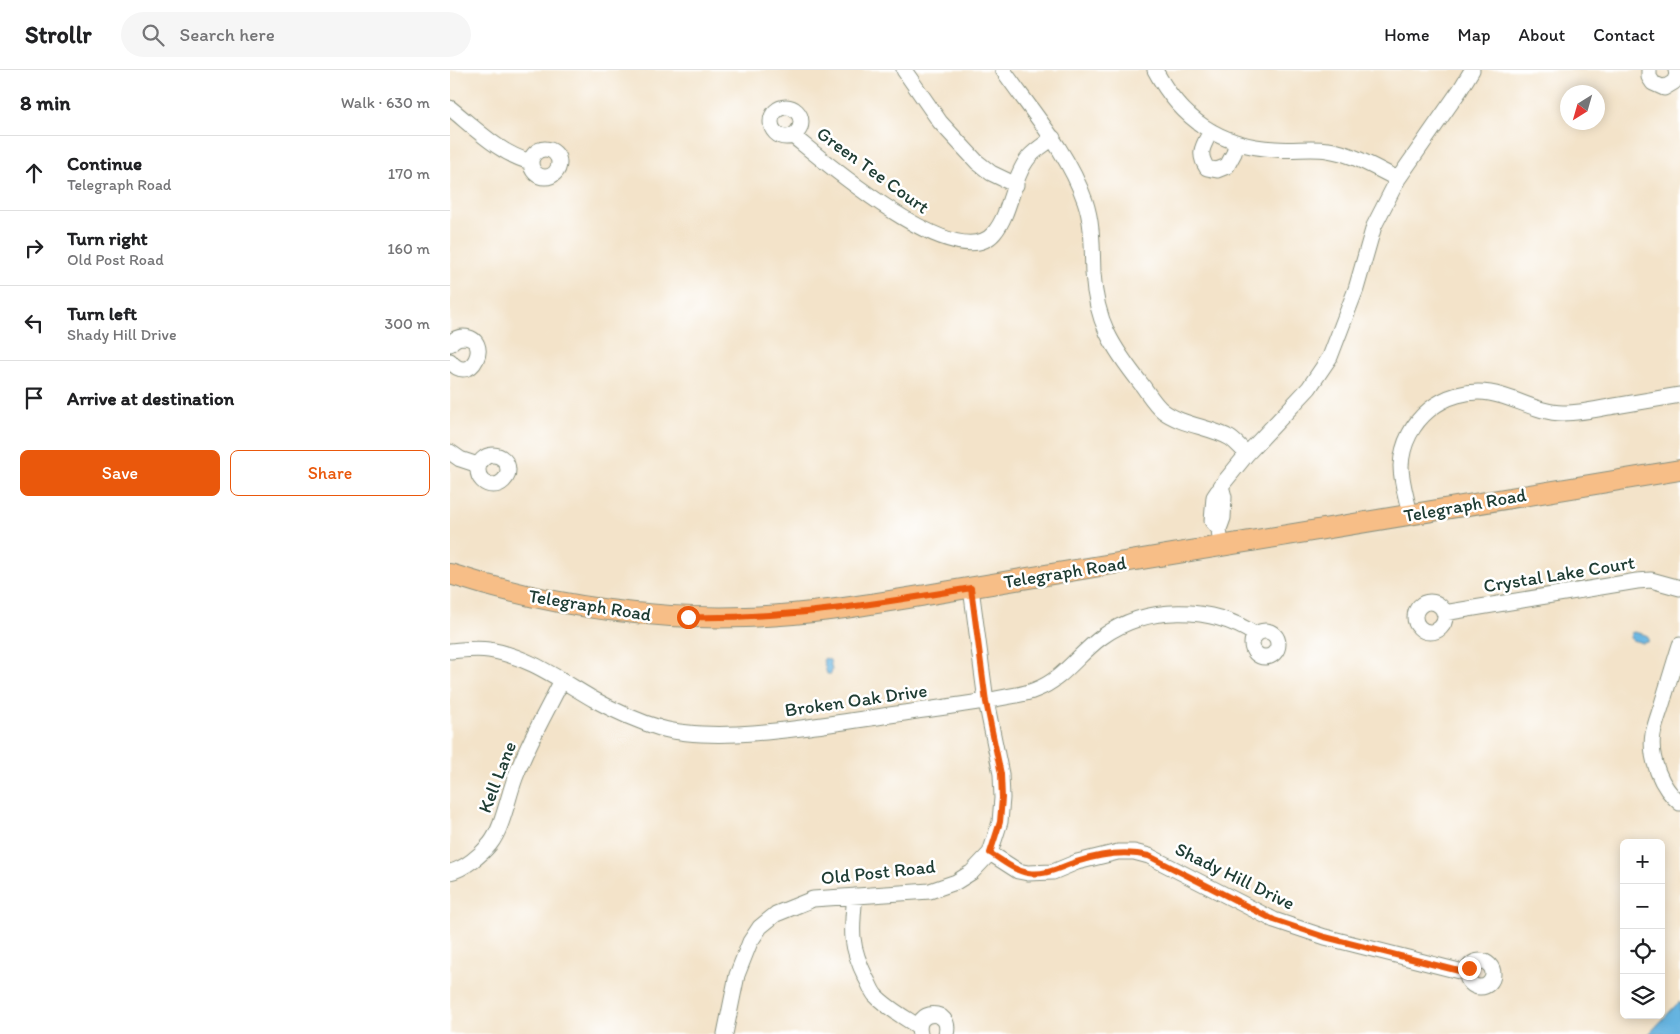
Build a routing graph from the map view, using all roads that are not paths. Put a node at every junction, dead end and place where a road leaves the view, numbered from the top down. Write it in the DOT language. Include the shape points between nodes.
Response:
graph roads {
  1 [pos="904,70"];
  2 [pos="1003,70"];
  3 [pos="1155,70"];
  4 [pos="1472,70"];
  5 [pos="1650,70"];
  6 [pos="1676,70"];
  7 [pos="450,108"];
  8 [pos="1211,132"];
  9 [pos="793,136"];
  10 [pos="1053,138"];
  11 [pos="1236,143"];
  12 [pos="531,162"];
  13 [pos="1398,179"];
  14 [pos="1016,185"];
  15 [pos="450,344"];
  16 [pos="450,360"];
  17 [pos="1680,395"];
  18 [pos="450,452"];
  19 [pos="1247,454"];
  20 [pos="478,465"];
  21 [pos="1680,470"];
  22 [pos="1410,515"];
  23 [pos="1220,538"];
  24 [pos="450,574"];
  25 [pos="971,588"];
  26 [pos="1680,588"];
  27 [pos="1444,613"];
  28 [pos="1256,635"];
  29 [pos="1680,645"];
  30 [pos="450,651"];
  31 [pos="562,680"];
  32 [pos="986,702"];
  33 [pos="1680,803"];
  34 [pos="990,853"];
  35 [pos="450,872"];
  36 [pos="855,896"];
  37 [pos="1467,973"];
  38 [pos="919,1030"];
  39 [pos="725,1034"];
  40 [pos="946,1034"];
  1 -- 14 [label="street" via="940,122 977,162 990,173"];
  2 -- 10 [label="street"];
  3 -- 8 [label="street" via="1180,108"];
  4 -- 13 [label="street"];
  5 -- 6 [label="street" via="1652,83 1664,88 1674,82"];
  7 -- 12 [label="street" via="501,148"];
  8 -- 11 [label="street"];
  8 -- 11 [label="street" via="1201,150 1201,160 1207,168 1217,170 1227,166"];
  9 -- 14 [label="street, Green Tee Court" via="890,209 924,230 952,240 977,242 993,235"];
  10 -- 14 [label="street, Green Tee Court" via="1028,158"];
  10 -- 19 [label="street" via="1086,202 1097,307 1106,334 1120,358 1163,411 1230,438"];
  11 -- 13 [label="street" via="1276,150 1328,150 1350,155"];
  13 -- 19 [label="street" via="1374,226 1356,288 1330,357 1309,388"];
  15 -- 16 [label="street" via="457,338 467,337 479,352 476,362 467,368 457,367"];
  17 -- 22 [label="street" via="1562,413 1476,391 1445,399 1415,424 1408,437 1402,478"];
  18 -- 20 [label="street"];
  19 -- 23 [label="street" via="1221,486 1224,518"];
  21 -- 22 [label="main road, Telegraph Road"];
  22 -- 23 [label="main road, Telegraph Road"];
  23 -- 25 [label="main road, Telegraph Road"];
  24 -- 25 [label="main road, Telegraph Road" via="506,591 579,606 688,617 805,613"];
  25 -- 32 [label="street, Old Post Road"];
  26 -- 27 [label="street, Crystal Lake Court" via="1651,580 1637,581"];
  28 -- 32 [label="street, Broken Oak Drive" via="1220,618 1194,613 1141,618 1102,636 1065,672 1046,685 1024,694"];
  29 -- 33 [label="street" via="1653,734 1653,751 1663,782"];
  30 -- 31 [label="street, Broken Oak Drive" via="488,650 511,655"];
  31 -- 32 [label="street, Broken Oak Drive" via="624,715 662,728 704,735 793,730"];
  31 -- 35 [label="street, Kell Lane" via="517,772 496,834 481,852 464,866"];
  32 -- 34 [label="street, Old Post Road" via="1001,774 1002,798 1000,822"];
  34 -- 36 [label="street, Old Post Road" via="972,872 956,882 930,891"];
  34 -- 37 [label="street, Shady Hill Drive" via="1028,873 1053,872 1077,862 1118,852 1134,852 1149,856 1274,920 1325,937"];
  36 -- 38 [label="street" via="852,944 858,962 874,994"];
  36 -- 39 [label="street, Old Post Road" via="813,899 776,914 760,927 737,974"];
  38 -- 40 [label="street" via="923,1018 936,1014 946,1023"];
}
